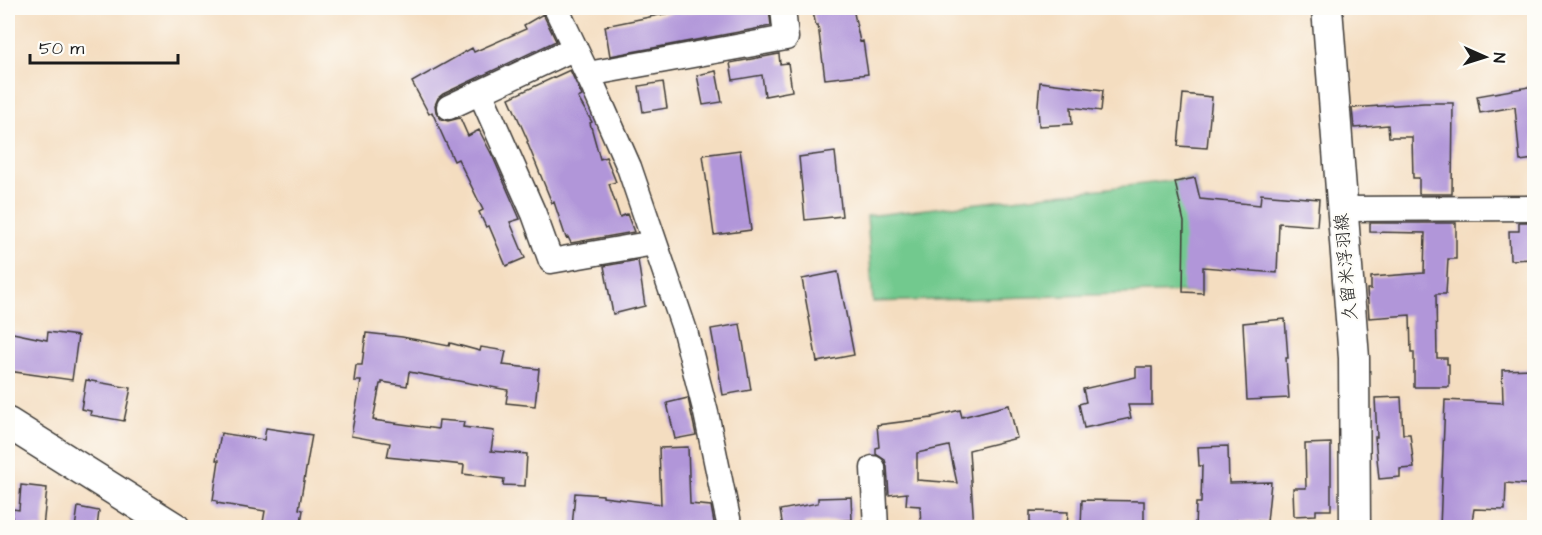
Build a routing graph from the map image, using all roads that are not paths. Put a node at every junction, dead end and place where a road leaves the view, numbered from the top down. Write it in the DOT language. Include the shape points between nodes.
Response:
graph roads {
  1 [pos="556,8"];
  2 [pos="783,8"];
  3 [pos="1327,8"];
  4 [pos="575,48"];
  5 [pos="588,74"];
  6 [pos="480,92"];
  7 [pos="449,107"];
  8 [pos="1534,208"];
  9 [pos="1341,209"];
  10 [pos="654,243"];
  11 [pos="8,423"];
  12 [pos="873,468"];
  13 [pos="175,528"];
  14 [pos="730,528"];
  15 [pos="876,528"];
  16 [pos="1355,528"];
  1 -- 4 [label="street"];
  2 -- 5 [label="street" via="786,38"];
  3 -- 9 [label="main road, 久留米浮羽線"];
  4 -- 5 [label="street"];
  4 -- 6 [label="street"];
  5 -- 10 [label="street" via="628,167"];
  6 -- 7 [label="street"];
  6 -- 10 [label="street" via="551,261"];
  8 -- 9 [label="street"];
  9 -- 16 [label="main road, 久留米浮羽線" via="1354,358"];
  10 -- 14 [label="street" via="685,331"];
  11 -- 13 [label="main road"];
  12 -- 15 [label="street"];
}
